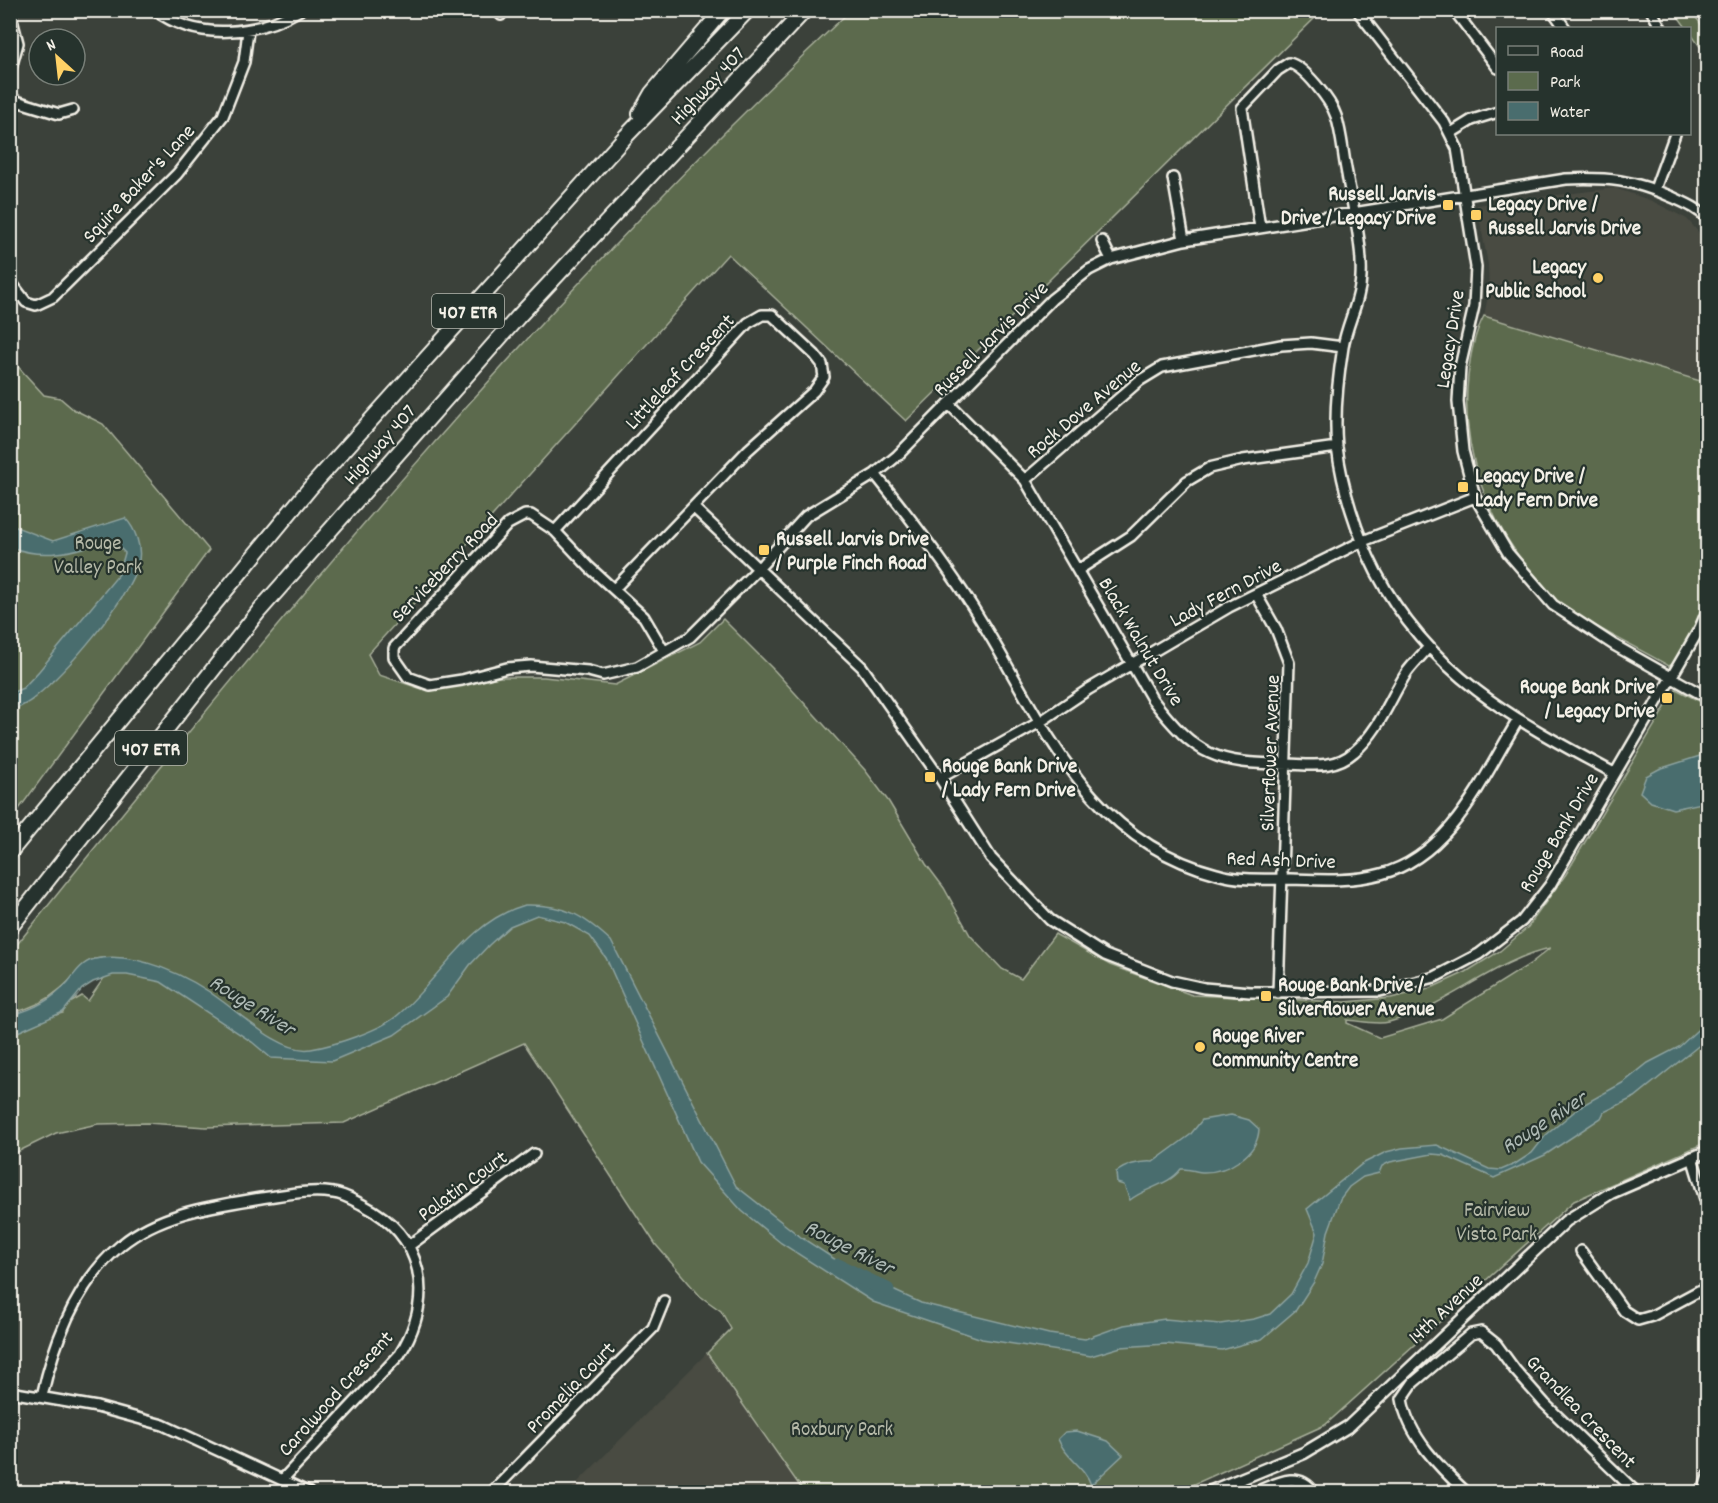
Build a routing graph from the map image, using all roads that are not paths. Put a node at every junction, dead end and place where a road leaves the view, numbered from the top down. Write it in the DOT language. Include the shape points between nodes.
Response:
graph roads {
  1 [pos="155,10"];
  2 [pos="300,10"];
  3 [pos="723,10"];
  4 [pos="748,10"];
  5 [pos="805,10"];
  6 [pos="815,10"];
  7 [pos="1454,10"];
  8 [pos="1552,10"];
  9 [pos="1651,10"];
  10 [pos="10,12"];
  11 [pos="1359,14"];
  12 [pos="1564,27"];
  13 [pos="1660,27"];
  14 [pos="248,31"];
  15 [pos="784,33"];
  16 [pos="1496,67"];
  17 [pos="10,72"];
  18 [pos="10,99"];
  19 [pos="73,110"];
  20 [pos="1496,112"];
  21 [pos="1451,133"];
  22 [pos="1675,135"];
  23 [pos="626,136"];
  24 [pos="1173,178"];
  25 [pos="1655,189"];
  26 [pos="1464,196"];
  27 [pos="1353,212"];
  28 [pos="1707,219"];
  29 [pos="1260,228"];
  30 [pos="1184,240"];
  31 [pos="1102,241"];
  32 [pos="1111,259"];
  33 [pos="10,281"];
  34 [pos="1343,347"];
  35 [pos="949,404"];
  36 [pos="1337,447"];
  37 [pos="875,474"];
  38 [pos="1025,480"];
  39 [pos="1475,496"];
  40 [pos="693,507"];
  41 [pos="555,531"];
  42 [pos="1363,541"];
  43 [pos="758,569"];
  44 [pos="1078,570"];
  45 [pos="615,588"];
  46 [pos="1256,594"];
  47 [pos="1707,609"];
  48 [pos="394,648"];
  49 [pos="1428,648"];
  50 [pos="664,651"];
  51 [pos="1132,664"];
  52 [pos="1671,678"];
  53 [pos="1707,698"];
  54 [pos="1518,720"];
  55 [pos="1040,722"];
  56 [pos="1288,764"];
  57 [pos="1614,773"];
  58 [pos="940,778"];
  59 [pos="10,852"];
  60 [pos="1282,879"];
  61 [pos="10,928"];
  62 [pos="1278,993"];
  63 [pos="1707,1151"];
  64 [pos="534,1154"];
  65 [pos="1692,1158"];
  66 [pos="1707,1209"];
  67 [pos="410,1245"];
  68 [pos="1581,1251"];
  69 [pos="1707,1286"];
  70 [pos="664,1301"];
  71 [pos="10,1392"];
  72 [pos="42,1396"];
  73 [pos="1707,1476"];
  74 [pos="282,1480"];
  75 [pos="308,1492"];
  76 [pos="492,1492"];
  77 [pos="1209,1492"];
  78 [pos="1256,1492"];
  79 [pos="1314,1492"];
  80 [pos="1466,1492"];
  81 [pos="1636,1492"];
  82 [pos="1703,1492"];
  1 -- 14 [label="street" via="175,22 196,27"];
  2 -- 14 [label="street"];
  3 -- 23 [label="highway" via="652,93"];
  4 -- 23 [label="highway, Highway 407 / 407 ETR"];
  5 -- 15 [label="highway, Highway 407 / 407 ETR"];
  6 -- 15 [label="highway"];
  7 -- 16 [label="street"];
  8 -- 12 [label="street"];
  9 -- 13 [label="street"];
  10 -- 17 [label="street" via="18,43"];
  11 -- 21 [label="street"];
  14 -- 33 [label="street, Squire Baker's Lane" via="244,62 223,116 177,174 53,297 36,305 26,302"];
  15 -- 61 [label="highway, Highway 407 / 407 ETR" via="518,316 267,602"];
  18 -- 19 [label="street" via="59,114"];
  20 -- 21 [label="street" via="1472,120"];
  21 -- 26 [label="street, Legacy Drive"];
  22 -- 25 [label="street"];
  23 -- 59 [label="highway, Highway 407 / 407 ETR" via="310,488"];
  24 -- 30 [label="street"];
  25 -- 26 [label="street, Russell Jarvis Drive" via="1602,177"];
  25 -- 28 [label="street, Russell Jarvis Drive" via="1691,205"];
  26 -- 27 [label="street, Russell Jarvis Drive"];
  26 -- 39 [label="street, Legacy Drive" via="1477,285 1460,367 1458,402 1463,451"];
  27 -- 29 [label="street, Russell Jarvis Drive"];
  27 -- 29 [label="street" via="1336,116 1309,77 1288,63 1242,108"];
  27 -- 34 [label="street" via="1362,275"];
  29 -- 30 [label="street, Russell Jarvis Drive"];
  30 -- 32 [label="street, Russell Jarvis Drive"];
  31 -- 32 [label="street"];
  32 -- 35 [label="street, Russell Jarvis Drive" via="1089,270 1052,299"];
  34 -- 36 [label="street"];
  34 -- 38 [label="street, Rock Dove Avenue" via="1281,345 1162,368 1139,381"];
  35 -- 37 [label="street, Russell Jarvis Drive"];
  35 -- 38 [label="street, Black Walnut Drive"];
  36 -- 42 [label="street"];
  36 -- 44 [label="street" via="1209,468 1187,481 1131,536"];
  37 -- 43 [label="street, Russell Jarvis Drive" via="806,516"];
  37 -- 55 [label="street, Red Ash Drive" via="969,602"];
  38 -- 44 [label="street, Black Walnut Drive"];
  39 -- 42 [label="street, Lady Fern Drive"];
  39 -- 52 [label="street, Legacy Drive" via="1508,553 1553,604"];
  40 -- 41 [label="street, Littleleaf Crescent" via="748,450 814,392 824,377 822,364 815,355 772,315 762,315 748,323"];
  40 -- 43 [label="street, Rouge Bank Drive"];
  40 -- 45 [label="street, Littleleaf Crescent"];
  41 -- 45 [label="street"];
  41 -- 48 [label="street, Serviceberry Road" via="525,514 508,524"];
  42 -- 46 [label="street, Lady Fern Drive"];
  42 -- 49 [label="street" via="1377,572"];
  43 -- 50 [label="street, Russell Jarvis Drive" via="690,637"];
  43 -- 58 [label="street, Rouge Bank Drive" via="862,667"];
  44 -- 51 [label="street, Black Walnut Drive"];
  45 -- 50 [label="street" via="644,617"];
  46 -- 51 [label="street, Lady Fern Drive"];
  46 -- 56 [label="street, Silverflower Avenue" via="1289,663"];
  47 -- 52 [label="street, Rouge Bank Drive"];
  48 -- 50 [label="street, Russell Jarvis Drive" via="394,657 408,677 430,685 531,666 603,675 638,667"];
  49 -- 54 [label="street" via="1456,675"];
  49 -- 56 [label="street, Black Walnut Drive" via="1408,672 1373,735 1352,755 1326,766"];
  51 -- 55 [label="street, Lady Fern Drive"];
  51 -- 56 [label="street, Black Walnut Drive" via="1173,726 1210,754 1241,763"];
  52 -- 53 [label="street, Legacy Drive"];
  52 -- 57 [label="street, Rouge Bank Drive"];
  54 -- 57 [label="street"];
  54 -- 60 [label="street, Red Ash Drive" via="1450,830 1412,862 1356,880"];
  55 -- 58 [label="street, Lady Fern Drive"];
  55 -- 60 [label="street, Red Ash Drive" via="1075,779 1146,843 1179,862 1217,874"];
  56 -- 60 [label="street, Silverflower Avenue"];
  57 -- 62 [label="street, Rouge Bank Drive" via="1545,893 1522,921 1479,954 1450,971 1398,988"];
  58 -- 62 [label="street, Rouge Bank Drive" via="991,858 1010,880 1050,920 1105,955 1190,985"];
  60 -- 62 [label="street, Silverflower Avenue"];
  63 -- 65 [label="main road, 14th Avenue"];
  64 -- 67 [label="street, Palatin Court"];
  65 -- 66 [label="street"];
  65 -- 77 [label="main road, 14th Avenue" via="1611,1193 1566,1221 1349,1426 1325,1443"];
  67 -- 72 [label="street, Carolwood Crescent" via="375,1211 334,1193 285,1194 208,1207 166,1219 122,1244 88,1281 59,1341"];
  67 -- 74 [label="street, Carolwood Crescent" via="420,1295 408,1340 400,1354"];
  68 -- 69 [label="street" via="1624,1311 1638,1320"];
  70 -- 76 [label="street, Promelia Court" via="653,1328"];
  71 -- 72 [label="street"];
  72 -- 74 [label="street" via="163,1425"];
  73 -- 82 [label="street"];
  74 -- 75 [label="street"];
  78 -- 79 [label="street" via="1297,1479"];
  80 -- 81 [label="street, Grandlea Crescent" via="1426,1450 1402,1399 1413,1383 1471,1334 1481,1332 1496,1344 1545,1404"];
}
